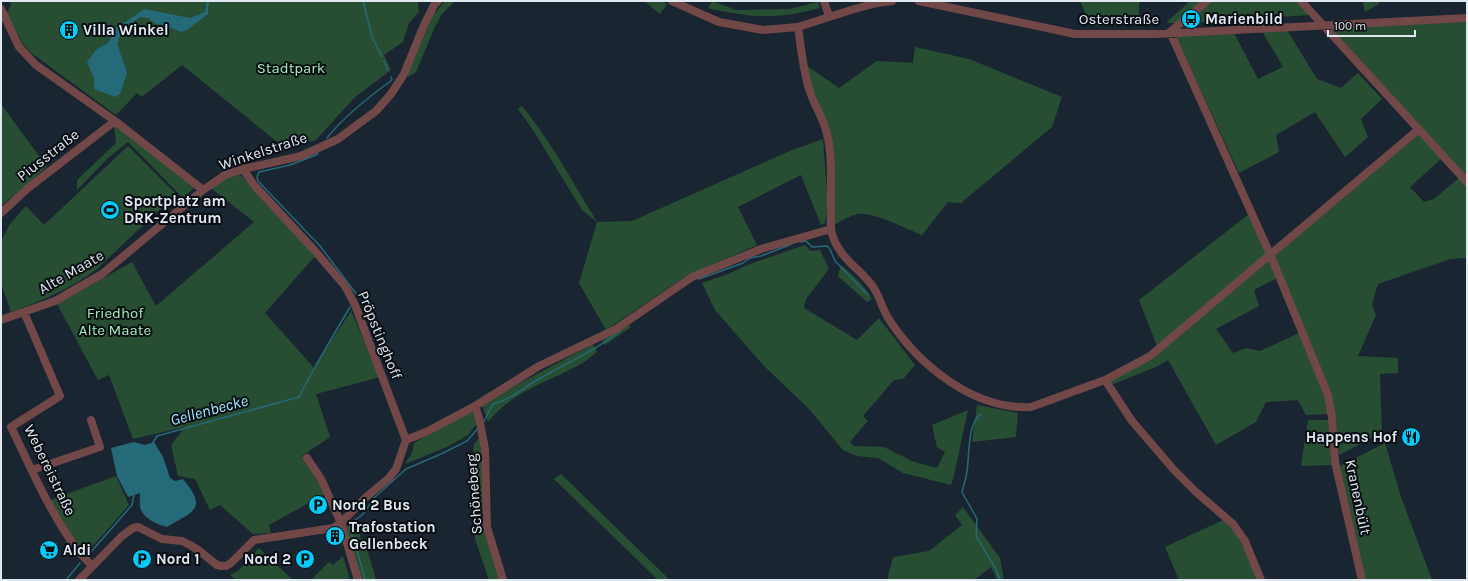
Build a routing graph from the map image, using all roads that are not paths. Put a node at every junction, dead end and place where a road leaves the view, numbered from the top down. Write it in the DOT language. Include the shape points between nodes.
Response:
graph roads {
  1 [pos="438,1"];
  2 [pos="672,1"];
  3 [pos="824,1"];
  4 [pos="892,1"];
  5 [pos="919,1"];
  6 [pos="1206,1"];
  7 [pos="1301,1"];
  8 [pos="1,9"];
  9 [pos="830,16"];
  10 [pos="1467,18"];
  11 [pos="1323,25"];
  12 [pos="798,27"];
  13 [pos="1170,32"];
  14 [pos="115,121"];
  15 [pos="1420,130"];
  16 [pos="243,169"];
  17 [pos="1467,182"];
  18 [pos="203,190"];
  19 [pos="1,213"];
  20 [pos="831,229"];
  21 [pos="1270,254"];
  22 [pos="24,312"];
  23 [pos="1,320"];
  24 [pos="1105,380"];
  25 [pos="475,406"];
  26 [pos="91,420"];
  27 [pos="406,440"];
  28 [pos="307,458"];
  29 [pos="32,470"];
  30 [pos="341,523"];
  31 [pos="92,566"];
  32 [pos="79,580"];
  33 [pos="358,580"];
  34 [pos="503,580"];
  35 [pos="1261,580"];
  36 [pos="1362,580"];
  1 -- 16 [label="street, Winkelstraße" via="424,24 404,74 376,112 338,139 301,156"];
  2 -- 12 [label="street" via="719,22 763,30"];
  3 -- 9 [label="street"];
  4 -- 9 [label="street"];
  5 -- 13 [label="street, Osterstraße" via="1075,34"];
  6 -- 13 [label="street"];
  7 -- 11 [label="street"];
  8 -- 14 [label="street" via="19,46 36,65"];
  9 -- 12 [label="street"];
  10 -- 11 [label="street, Osterstraße"];
  11 -- 13 [label="street, Osterstraße"];
  11 -- 15 [label="street"];
  12 -- 20 [label="street" via="810,92 827,133"];
  13 -- 21 [label="street, Kranenbült"];
  14 -- 18 [label="street"];
  14 -- 19 [label="street, Piusstraße" via="24,190"];
  15 -- 17 [label="street"];
  15 -- 21 [label="street"];
  16 -- 18 [label="street, Winkelstraße" via="225,175"];
  16 -- 27 [label="street, Pröpstinghoff" via="254,185 345,286 355,305"];
  18 -- 22 [label="street, Alte Maate" via="102,274 55,301"];
  20 -- 24 [label="street" via="844,257 874,288 889,320 910,347 939,374 976,397 1018,407 1031,406"];
  20 -- 25 [label="street" via="761,249 692,278 616,329 539,366"];
  21 -- 24 [label="street" via="1162,347"];
  21 -- 36 [label="street, Kranenbült" via="1328,395 1335,462"];
  22 -- 23 [label="street, Alte Maate"];
  22 -- 29 [label="street, Webereistraße" via="60,396 11,427"];
  24 -- 35 [label="street" via="1132,421 1174,470 1233,524 1245,541"];
  25 -- 27 [label="street"];
  25 -- 34 [label="street, Schöneberg" via="485,449 487,527"];
  26 -- 29 [label="street" via="100,447"];
  27 -- 30 [label="street" via="396,469 389,478"];
  28 -- 30 [label="street" via="321,479"];
  29 -- 31 [label="street, Webereistraße" via="70,540"];
  30 -- 31 [label="street" via="332,528 254,540 226,566 217,565 182,541 162,539 138,527 133,528"];
  30 -- 33 [label="street"];
  31 -- 32 [label="street"];
}
